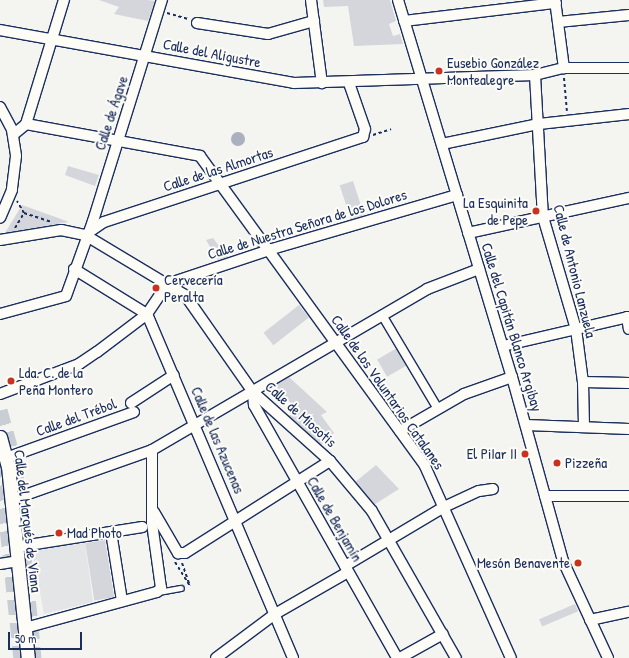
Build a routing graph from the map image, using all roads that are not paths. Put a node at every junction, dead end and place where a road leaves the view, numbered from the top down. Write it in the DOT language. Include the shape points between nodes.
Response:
graph roads {
  1 [pos="64,0"];
  2 [pos="162,0"];
  3 [pos="311,0"];
  4 [pos="398,0"];
  5 [pos="556,1"];
  6 [pos="629,15"];
  7 [pos="314,21"];
  8 [pos="404,22"];
  9 [pos="558,22"];
  10 [pos="196,23"];
  11 [pos="0,30"];
  12 [pos="53,40"];
  13 [pos="145,56"];
  14 [pos="564,68"];
  15 [pos="629,68"];
  16 [pos="535,75"];
  17 [pos="421,79"];
  18 [pos="322,83"];
  19 [pos="349,83"];
  20 [pos="0,107"];
  21 [pos="629,114"];
  22 [pos="26,124"];
  23 [pos="538,124"];
  24 [pos="13,135"];
  25 [pos="118,139"];
  26 [pos="442,144"];
  27 [pos="219,184"];
  28 [pos="457,195"];
  29 [pos="629,198"];
  30 [pos="543,217"];
  31 [pos="0,218"];
  32 [pos="468,234"];
  33 [pos="85,235"];
  34 [pos="0,240"];
  35 [pos="268,250"];
  36 [pos="74,268"];
  37 [pos="479,269"];
  38 [pos="167,284"];
  39 [pos="0,314"];
  40 [pos="147,314"];
  41 [pos="382,315"];
  42 [pos="628,317"];
  43 [pos="576,329"];
  44 [pos="629,329"];
  45 [pos="336,342"];
  46 [pos="503,346"];
  47 [pos="174,375"];
  48 [pos="512,378"];
  49 [pos="583,382"];
  50 [pos="629,383"];
  51 [pos="253,392"];
  52 [pos="0,394"];
  53 [pos="438,409"];
  54 [pos="526,425"];
  55 [pos="195,426"];
  56 [pos="584,427"];
  57 [pos="629,429"];
  58 [pos="400,431"];
  59 [pos="0,437"];
  60 [pos="152,450"];
  61 [pos="6,458"];
  62 [pos="330,461"];
  63 [pos="297,484"];
  64 [pos="493,489"];
  65 [pos="545,496"];
  66 [pos="629,496"];
  67 [pos="11,500"];
  68 [pos="444,507"];
  69 [pos="154,512"];
  70 [pos="236,521"];
  71 [pos="147,525"];
  72 [pos="111,532"];
  73 [pos="390,538"];
  74 [pos="16,548"];
  75 [pos="18,561"];
  76 [pos="0,564"];
  77 [pos="347,569"];
  78 [pos="181,588"];
  79 [pos="157,592"];
  80 [pos="122,601"];
  81 [pos="629,612"];
  82 [pos="275,614"];
  83 [pos="590,620"];
  84 [pos="25,628"];
  85 [pos="443,634"];
  86 [pos="28,658"];
  87 [pos="216,658"];
  88 [pos="293,658"];
  89 [pos="398,658"];
  90 [pos="456,658"];
  91 [pos="511,658"];
  92 [pos="608,658"];
  1 -- 12 [label="street"];
  2 -- 13 [label="street, Calle de Ágave"];
  3 -- 7 [label="street"];
  4 -- 8 [label="street, Calle del Capitán Blanco Argibay"];
  5 -- 8 [label="street"];
  5 -- 9 [label="street"];
  6 -- 9 [label="street"];
  7 -- 10 [label="street" via="268,34"];
  7 -- 18 [label="street"];
  8 -- 17 [label="street, Calle del Capitán Blanco Argibay"];
  9 -- 14 [label="street"];
  11 -- 12 [label="street, Calle del Aligustre"];
  12 -- 13 [label="street, Calle del Aligustre"];
  12 -- 22 [label="street"];
  13 -- 18 [label="street, Calle del Aligustre" via="284,82"];
  13 -- 25 [label="street, Calle de Ágave"];
  14 -- 15 [label="street, Calle del Aligustre"];
  14 -- 16 [label="street, Calle del Aligustre"];
  16 -- 17 [label="street, Calle del Aligustre"];
  16 -- 23 [label="street, Calle de Antonio Lanzuela"];
  17 -- 19 [label="street, Calle del Aligustre"];
  17 -- 26 [label="street, Calle del Capitán Blanco Argibay"];
  18 -- 19 [label="street, Calle del Aligustre"];
  19 -- 27 [label="street, Calle de las Almortas" via="368,136"];
  20 -- 24 [label="street"];
  21 -- 23 [label="street"];
  22 -- 24 [label="street"];
  22 -- 25 [label="street"];
  23 -- 26 [label="street"];
  23 -- 30 [label="street, Calle de Antonio Lanzuela"];
  24 -- 31 [label="street" via="14,179"];
  25 -- 27 [label="street, Calle de los Voluntarios Catalanes" via="198,154"];
  25 -- 33 [label="street, Calle de Ágave" via="93,221"];
  26 -- 28 [label="street, Calle del Capitán Blanco Argibay"];
  27 -- 33 [label="street, Calle de las Almortas" via="104,222"];
  27 -- 35 [label="street, Calle de los Voluntarios Catalanes"];
  28 -- 32 [label="street, Calle del Capitán Blanco Argibay"];
  28 -- 35 [label="street, Calle de Nuestra Señora de los Dolores"];
  29 -- 30 [label="street"];
  30 -- 32 [label="street"];
  30 -- 43 [label="street, Calle de Antonio Lanzuela"];
  32 -- 37 [label="street, Calle del Capitán Blanco Argibay"];
  33 -- 34 [label="street, Calle de Miosotis" via="61,230"];
  33 -- 36 [label="street, Calle de Ágave"];
  33 -- 38 [label="street, Calle de Miosotis"];
  35 -- 38 [label="street, Calle de Nuestra Señora de los Dolores"];
  35 -- 45 [label="street, Calle de los Voluntarios Catalanes"];
  36 -- 39 [label="street, Calle de Ágave" via="66,296"];
  36 -- 40 [label="street"];
  37 -- 41 [label="street" via="427,289"];
  37 -- 46 [label="street, Calle del Capitán Blanco Argibay"];
  38 -- 40 [label="street"];
  38 -- 51 [label="street, Calle de Miosotis" via="185,295"];
  40 -- 47 [label="street, Calle de las Azucenas"];
  40 -- 52 [label="street" via="79,364"];
  41 -- 45 [label="street"];
  41 -- 53 [label="street"];
  42 -- 43 [label="street"];
  42 -- 44 [label="street"];
  43 -- 46 [label="street"];
  43 -- 49 [label="street, Calle de Antonio Lanzuela"];
  45 -- 51 [label="street"];
  45 -- 58 [label="street, Calle de los Voluntarios Catalanes"];
  46 -- 48 [label="street, Calle del Capitán Blanco Argibay"];
  47 -- 55 [label="street, Calle de las Azucenas"];
  47 -- 61 [label="street, Calle del Trébol" via="132,408"];
  48 -- 53 [label="street" via="464,394"];
  48 -- 54 [label="street, Calle del Capitán Blanco Argibay"];
  49 -- 50 [label="street"];
  49 -- 56 [label="street, Calle de Antonio Lanzuela"];
  51 -- 55 [label="street"];
  51 -- 62 [label="street, Calle de Miosotis"];
  51 -- 63 [label="street, Calle de Benjamín" via="254,405"];
  53 -- 58 [label="street"];
  54 -- 56 [label="street"];
  54 -- 65 [label="street, Calle del Capitán Blanco Argibay"];
  55 -- 60 [label="street"];
  55 -- 70 [label="street, Calle de las Azucenas"];
  56 -- 57 [label="street"];
  58 -- 68 [label="street, Calle de los Voluntarios Catalanes" via="425,466"];
  59 -- 61 [label="street, Calle del Marqués de Viana"];
  60 -- 67 [label="street"];
  60 -- 69 [label="street"];
  61 -- 67 [label="street, Calle del Marqués de Viana"];
  62 -- 63 [label="street"];
  62 -- 73 [label="street, Calle de Miosotis"];
  63 -- 70 [label="street"];
  63 -- 77 [label="street, Calle de Benjamín"];
  64 -- 68 [label="street" via="479,491"];
  65 -- 66 [label="street"];
  65 -- 83 [label="street, Calle del Capitán Blanco Argibay" via="563,561"];
  67 -- 74 [label="street, Calle del Marqués de Viana"];
  68 -- 73 [label="street"];
  68 -- 91 [label="street, Calle de los Voluntarios Catalanes"];
  69 -- 70 [label="street" via="176,556"];
  69 -- 71 [label="street"];
  70 -- 82 [label="street, Calle de las Azucenas"];
  71 -- 72 [label="street"];
  71 -- 79 [label="street" via="161,588"];
  72 -- 74 [label="street"];
  72 -- 80 [label="street"];
  73 -- 77 [label="street"];
  73 -- 85 [label="street, Calle de Miosotis"];
  74 -- 75 [label="street, Calle del Marqués de Viana"];
  75 -- 76 [label="street"];
  75 -- 84 [label="street, Calle del Marqués de Viana"];
  77 -- 82 [label="street"];
  77 -- 89 [label="street, Calle de Benjamín"];
  78 -- 79 [label="lane"];
  79 -- 80 [label="street"];
  80 -- 84 [label="street"];
  81 -- 83 [label="street"];
  82 -- 87 [label="street"];
  82 -- 88 [label="street, Calle de las Azucenas"];
  83 -- 92 [label="street, Calle del Capitán Blanco Argibay"];
  84 -- 86 [label="street, Calle del Marqués de Viana"];
  85 -- 89 [label="street"];
  85 -- 90 [label="street, Calle de Miosotis"];
}
